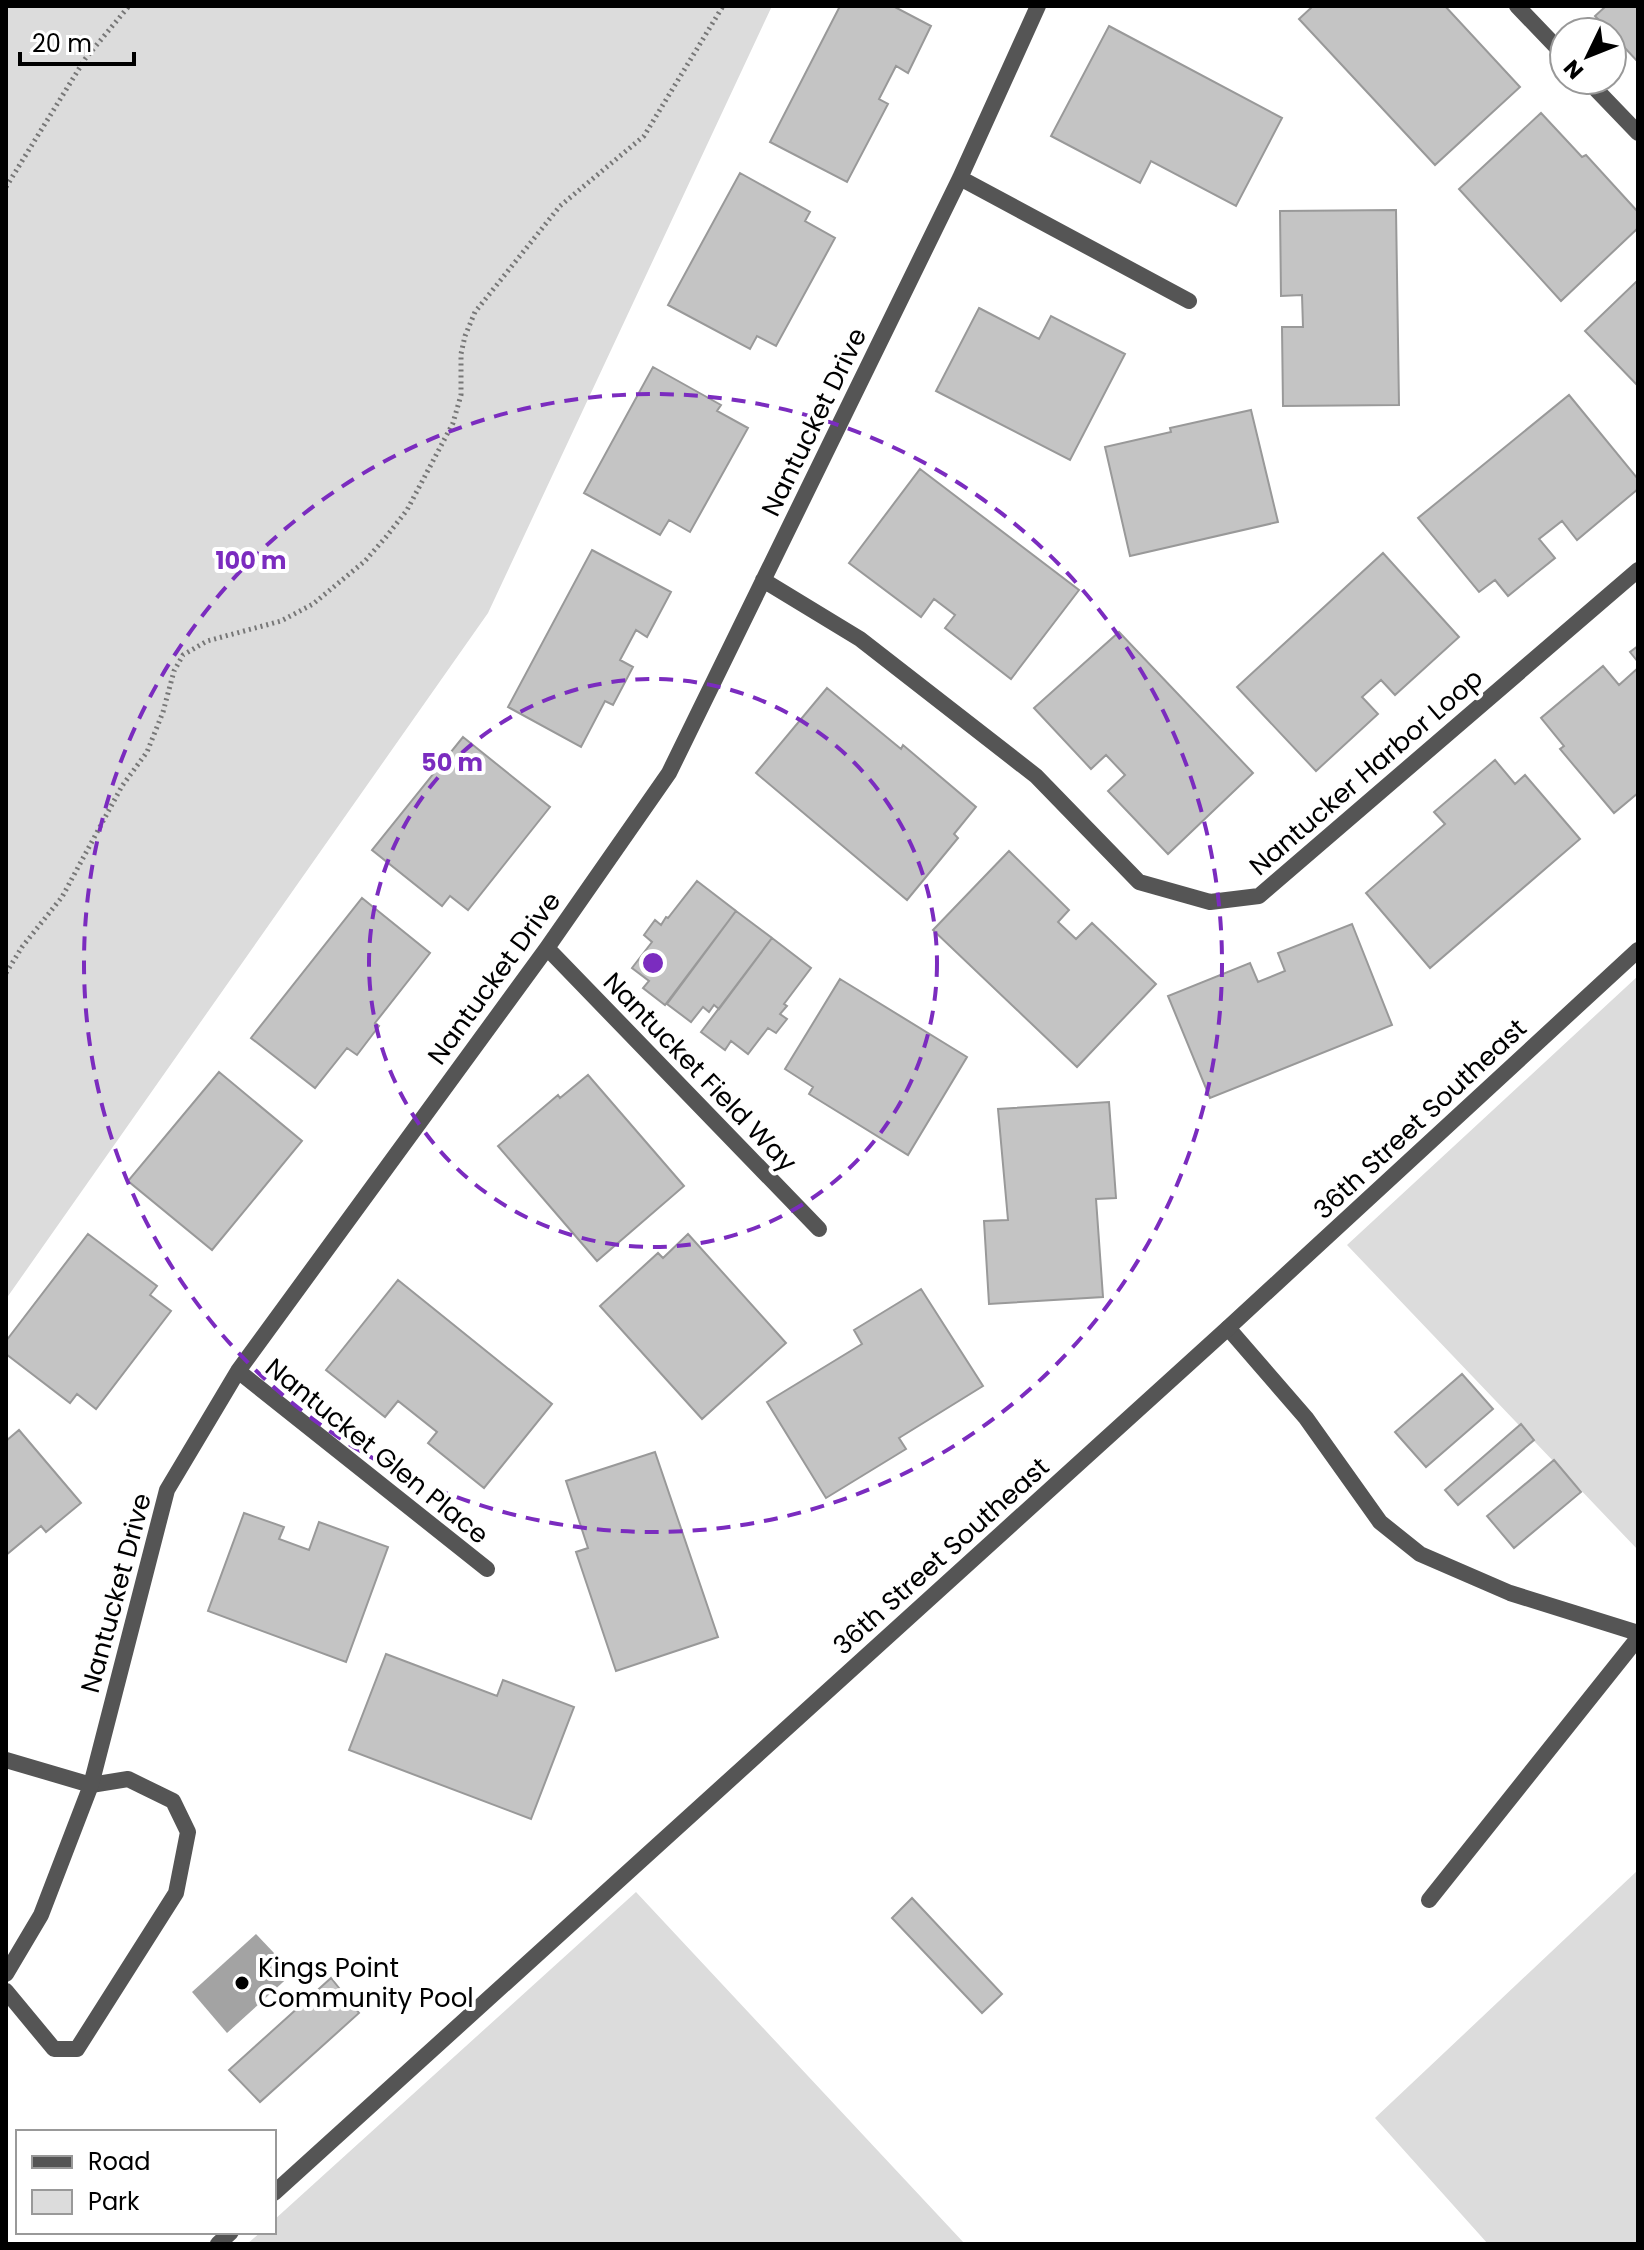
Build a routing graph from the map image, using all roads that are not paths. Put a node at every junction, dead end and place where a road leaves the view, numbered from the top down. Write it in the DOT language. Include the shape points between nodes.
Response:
graph roads {
  1 [pos="1038,6"];
  2 [pos="1517,6"];
  3 [pos="1548,38"];
  4 [pos="1602,96"];
  5 [pos="1638,133"];
  6 [pos="960,178"];
  7 [pos="1189,301"];
  8 [pos="1638,570"];
  9 [pos="763,580"];
  10 [pos="547,948"];
  11 [pos="1638,950"];
  12 [pos="819,1229"];
  13 [pos="1228,1328"];
  14 [pos="238,1371"];
  15 [pos="487,1569"];
  16 [pos="1638,1636"];
  17 [pos="6,1760"];
  18 [pos="91,1785"];
  19 [pos="1429,1900"];
  20 [pos="6,1974"];
  21 [pos="6,1991"];
  22 [pos="276,2191"];
  1 -- 6 [label="street, Nantucket Drive"];
  2 -- 3 [label="street"];
  4 -- 5 [label="street"];
  6 -- 7 [label="street"];
  6 -- 9 [label="street, Nantucket Drive"];
  8 -- 9 [label="street, Nantucker Harbor Loop" via="1259,896 1210,902 1139,882 1036,776 860,639"];
  9 -- 10 [label="street, Nantucket Drive" via="669,773"];
  10 -- 12 [label="street, Nantucket Field Way"];
  10 -- 14 [label="street, Nantucket Drive"];
  11 -- 13 [label="street, 36th Street Southeast"];
  13 -- 16 [label="street" via="1306,1418 1380,1522 1420,1554 1510,1593"];
  13 -- 22 [label="street, 36th Street Southeast"];
  14 -- 15 [label="street, Nantucket Glen Place"];
  14 -- 18 [label="street, Nantucket Drive" via="167,1490"];
  16 -- 19 [label="street"];
  17 -- 18 [label="street"];
  18 -- 20 [label="street, Nantucket Drive" via="41,1915"];
  18 -- 21 [label="street" via="128,1779 173,1801 188,1832 176,1893 77,2049 54,2049"];
}
